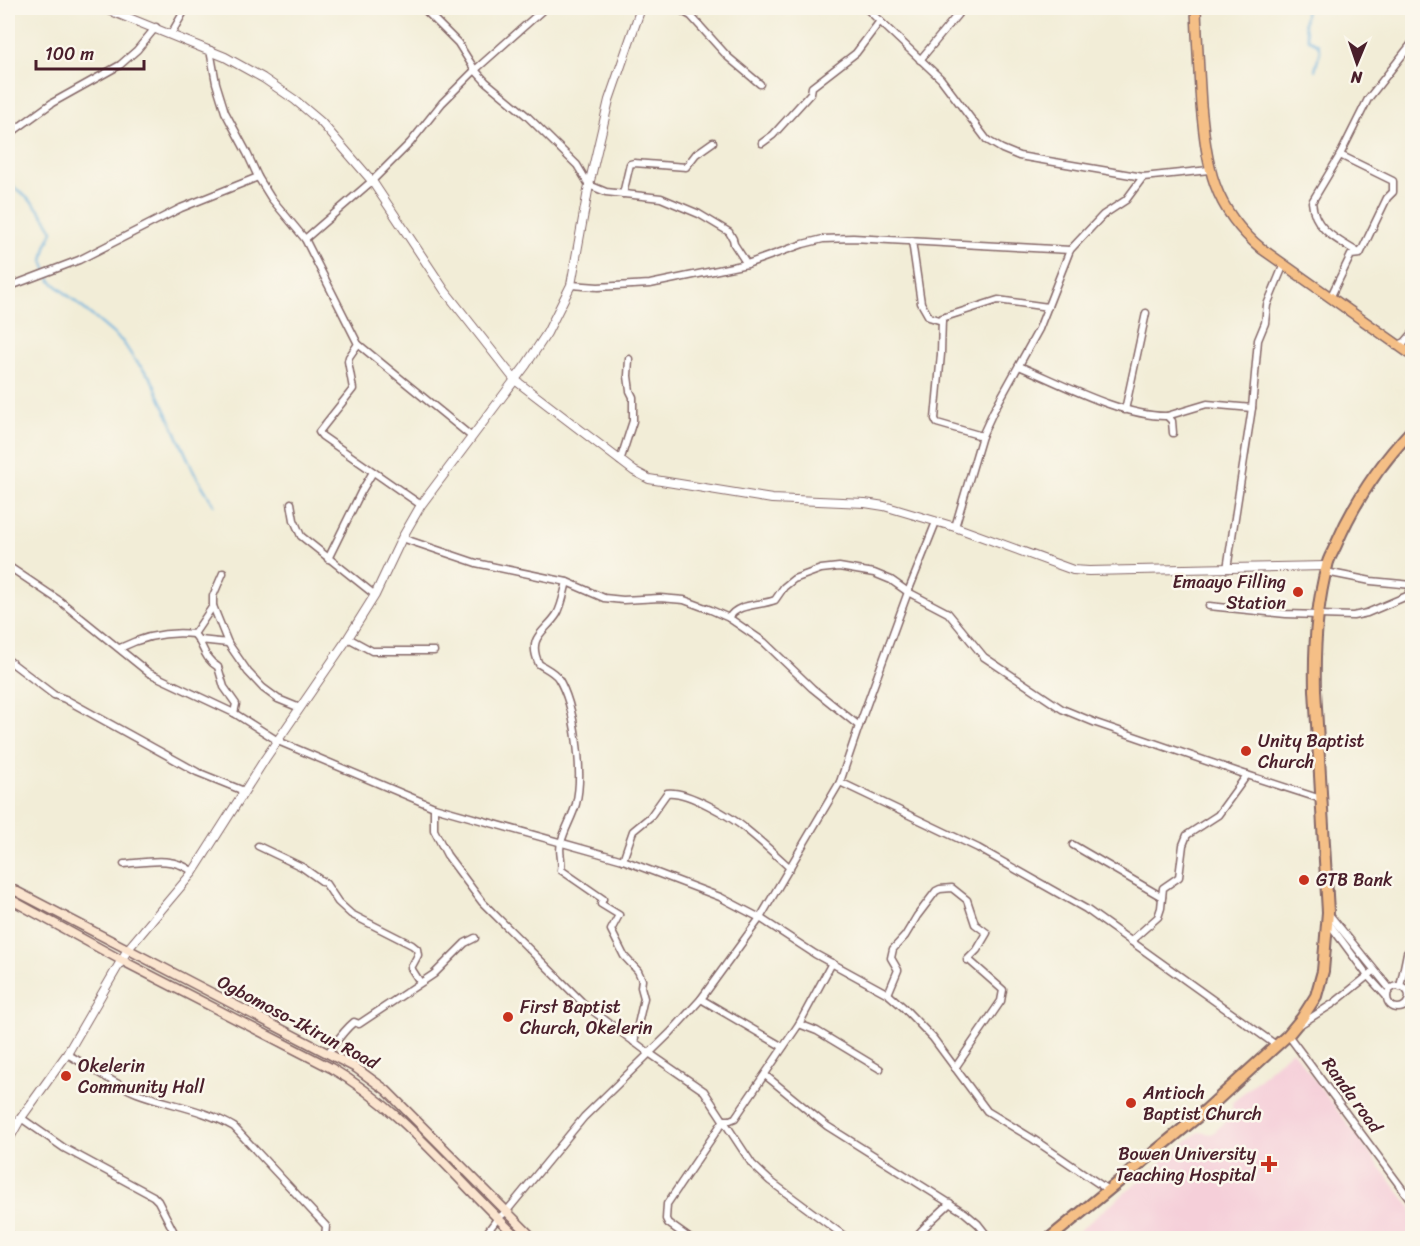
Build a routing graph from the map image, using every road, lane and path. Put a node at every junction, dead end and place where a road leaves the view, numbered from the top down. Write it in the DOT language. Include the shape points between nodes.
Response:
graph roads {
  1 [pos="104,8"];
  2 [pos="186,8"];
  3 [pos="423,8"];
  4 [pos="545,8"];
  5 [pos="641,8"];
  6 [pos="677,8"];
  7 [pos="866,8"];
  8 [pos="963,8"];
  9 [pos="1196,8"];
  10 [pos="880,21"];
  11 [pos="156,27"];
  12 [pos="171,34"];
  13 [pos="1413,43"];
  14 [pos="210,50"];
  15 [pos="920,60"];
  16 [pos="475,70"];
  17 [pos="760,84"];
  18 [pos="8,135"];
  19 [pos="713,142"];
  20 [pos="762,143"];
  21 [pos="1340,155"];
  22 [pos="1209,170"];
  23 [pos="258,177"];
  24 [pos="1143,177"];
  25 [pos="372,181"];
  26 [pos="589,185"];
  27 [pos="623,194"];
  28 [pos="305,238"];
  29 [pos="912,241"];
  30 [pos="1070,250"];
  31 [pos="1360,254"];
  32 [pos="747,264"];
  33 [pos="1284,264"];
  34 [pos="571,285"];
  35 [pos="8,287"];
  36 [pos="1330,298"];
  37 [pos="1048,307"];
  38 [pos="1146,314"];
  39 [pos="942,321"];
  40 [pos="1413,334"];
  41 [pos="358,344"];
  42 [pos="1397,346"];
  43 [pos="1413,355"];
  44 [pos="629,359"];
  45 [pos="1413,361"];
  46 [pos="1019,366"];
  47 [pos="515,380"];
  48 [pos="1252,408"];
  49 [pos="1125,410"];
  50 [pos="1167,416"];
  51 [pos="1413,430"];
  52 [pos="1173,433"];
  53 [pos="982,436"];
  54 [pos="472,437"];
  55 [pos="620,461"];
  56 [pos="373,472"];
  57 [pos="291,504"];
  58 [pos="421,505"];
  59 [pos="936,522"];
  60 [pos="955,527"];
  61 [pos="402,538"];
  62 [pos="328,559"];
  63 [pos="8,566"];
  64 [pos="1227,569"];
  65 [pos="1326,569"];
  66 [pos="224,573"];
  67 [pos="567,582"];
  68 [pos="1413,587"];
  69 [pos="908,592"];
  70 [pos="375,595"];
  71 [pos="213,606"];
  72 [pos="1209,606"];
  73 [pos="1317,614"];
  74 [pos="729,618"];
  75 [pos="194,634"];
  76 [pos="348,638"];
  77 [pos="200,640"];
  78 [pos="228,643"];
  79 [pos="120,648"];
  80 [pos="434,651"];
  81 [pos="8,660"];
  82 [pos="300,708"];
  83 [pos="234,714"];
  84 [pos="859,726"];
  85 [pos="278,741"];
  86 [pos="1247,775"];
  87 [pos="840,782"];
  88 [pos="244,791"];
  89 [pos="1321,799"];
  90 [pos="434,807"];
  91 [pos="561,843"];
  92 [pos="1073,845"];
  93 [pos="258,846"];
  94 [pos="623,860"];
  95 [pos="124,864"];
  96 [pos="790,868"];
  97 [pos="193,872"];
  98 [pos="8,887"];
  99 [pos="1162,897"];
  100 [pos="8,898"];
  101 [pos="1327,917"];
  102 [pos="760,918"];
  103 [pos="475,938"];
  104 [pos="1131,941"];
  105 [pos="128,948"];
  106 [pos="1413,948"];
  107 [pos="121,960"];
  108 [pos="832,963"];
  109 [pos="1374,971"];
  110 [pos="1368,976"];
  111 [pos="420,982"];
  112 [pos="1400,987"];
  113 [pos="1390,989"];
  114 [pos="888,994"];
  115 [pos="1387,997"];
  116 [pos="701,999"];
  117 [pos="1410,1005"];
  118 [pos="799,1024"];
  119 [pos="1291,1032"];
  120 [pos="634,1042"];
  121 [pos="1276,1045"];
  122 [pos="783,1047"];
  123 [pos="328,1053"];
  124 [pos="649,1053"];
  125 [pos="67,1054"];
  126 [pos="955,1068"];
  127 [pos="880,1069"];
  128 [pos="765,1075"];
  129 [pos="21,1118"];
  130 [pos="724,1120"];
  131 [pos="8,1123"];
  132 [pos="8,1141"];
  133 [pos="1413,1189"];
  134 [pos="1108,1190"];
  135 [pos="1406,1194"];
  136 [pos="1413,1202"];
  137 [pos="950,1203"];
  138 [pos="506,1212"];
  139 [pos="497,1219"];
  140 [pos="8,1234"];
  141 [pos="17,1239"];
  142 [pos="177,1239"];
  143 [pos="325,1239"];
  144 [pos="483,1239"];
  145 [pos="518,1239"];
  146 [pos="533,1239"];
  147 [pos="689,1239"];
  148 [pos="847,1239"];
  149 [pos="915,1239"];
  150 [pos="989,1239"];
  151 [pos="1050,1239"];
  1 -- 11 [label="street"];
  2 -- 12 [label="street"];
  3 -- 16 [label="street" via="458,43"];
  4 -- 16 [label="street"];
  5 -- 26 [label="street" via="609,100"];
  6 -- 17 [label="street"];
  7 -- 10 [label="street"];
  8 -- 15 [label="street"];
  9 -- 22 [label="main road"];
  10 -- 15 [label="street"];
  10 -- 20 [label="street" via="856,53 813,87"];
  11 -- 12 [label="street"];
  11 -- 18 [label="street" via="120,65 52,103"];
  12 -- 14 [label="street"];
  13 -- 21 [label="street" via="1368,99"];
  14 -- 23 [label="street" via="225,112"];
  14 -- 25 [label="street" via="264,78 295,100 328,129"];
  15 -- 24 [label="street" via="942,79 987,140 1002,149 1019,156"];
  16 -- 25 [label="street"];
  16 -- 26 [label="street" via="578,165"];
  19 -- 27 [label="street" via="686,167 630,164"];
  21 -- 31 [label="street" via="1312,208 1323,231"];
  21 -- 31 [label="street" via="1393,181 1393,192"];
  22 -- 24 [label="street"];
  22 -- 33 [label="main road" via="1229,214 1243,233"];
  23 -- 28 [label="street"];
  23 -- 35 [label="street" via="182,208 79,260"];
  24 -- 30 [label="street" via="1126,200 1103,215"];
  25 -- 28 [label="street"];
  25 -- 47 [label="street" via="445,291"];
  26 -- 27 [label="street" via="596,190"];
  26 -- 34 [label="street"];
  27 -- 32 [label="street" via="661,198 699,214 729,232"];
  28 -- 41 [label="street"];
  29 -- 30 [label="street"];
  29 -- 32 [label="street" via="824,239"];
  29 -- 39 [label="street" via="921,303 929,317"];
  30 -- 37 [label="street"];
  31 -- 36 [label="street" via="1351,255"];
  32 -- 34 [label="street" via="650,284"];
  33 -- 36 [label="main road"];
  33 -- 48 [label="street" via="1258,340"];
  34 -- 47 [label="street" via="547,333"];
  36 -- 42 [label="main road"];
  37 -- 39 [label="street" via="998,300"];
  37 -- 46 [label="street"];
  38 -- 49 [label="street"];
  39 -- 53 [label="street" via="935,419 937,423"];
  40 -- 42 [label="street"];
  41 -- 54 [label="street"];
  41 -- 56 [label="street" via="349,357 353,389 319,432"];
  42 -- 43 [label="main road"];
  42 -- 45 [label="main road"];
  44 -- 55 [label="street" via="633,421"];
  46 -- 49 [label="street"];
  46 -- 53 [label="street"];
  47 -- 54 [label="street"];
  47 -- 55 [label="street"];
  48 -- 50 [label="street" via="1207,404"];
  48 -- 64 [label="street"];
  49 -- 50 [label="street"];
  50 -- 52 [label="street" via="1172,421"];
  51 -- 65 [label="highway" via="1356,502"];
  53 -- 60 [label="street"];
  54 -- 58 [label="street"];
  55 -- 59 [label="street" via="641,475 669,484 772,499 865,503"];
  56 -- 58 [label="street"];
  56 -- 62 [label="street"];
  57 -- 62 [label="street" via="301,536"];
  58 -- 61 [label="street"];
  59 -- 60 [label="street"];
  59 -- 69 [label="street"];
  60 -- 64 [label="street" via="1073,570"];
  61 -- 67 [label="street" via="476,563"];
  61 -- 70 [label="street"];
  62 -- 70 [label="street"];
  63 -- 79 [label="street"];
  64 -- 65 [label="street"];
  65 -- 68 [label="street"];
  65 -- 73 [label="highway"];
  66 -- 71 [label="street" via="213,596"];
  67 -- 74 [label="street" via="604,598 684,600"];
  67 -- 91 [label="street" via="557,614 537,638 536,650 539,664 558,679 573,717 578,791"];
  68 -- 73 [label="street" via="1407,597 1361,616"];
  69 -- 74 [label="street" via="874,573 830,567 803,574 784,587 775,600 739,608"];
  69 -- 84 [label="street"];
  69 -- 86 [label="street" via="948,613 984,657 1062,709"];
  70 -- 76 [label="street"];
  71 -- 75 [label="street"];
  71 -- 78 [label="street"];
  72 -- 73 [label="street"];
  73 -- 89 [label="highway" via="1314,659"];
  74 -- 84 [label="street" via="764,642"];
  75 -- 77 [label="street"];
  75 -- 79 [label="street" via="172,632 139,639"];
  76 -- 80 [label="street" via="372,651"];
  76 -- 82 [label="street"];
  77 -- 78 [label="street"];
  77 -- 83 [label="street" via="203,653 218,667 224,687 236,704"];
  78 -- 82 [label="street" via="263,688"];
  79 -- 83 [label="street" via="150,673"];
  81 -- 88 [label="street" via="54,695 197,772"];
  82 -- 85 [label="street"];
  83 -- 85 [label="street"];
  84 -- 87 [label="street"];
  85 -- 88 [label="street"];
  85 -- 90 [label="street"];
  86 -- 89 [label="street"];
  86 -- 99 [label="street" via="1218,815 1187,835 1179,878 1163,888"];
  87 -- 96 [label="street"];
  87 -- 104 [label="street" via="1035,879"];
  88 -- 97 [label="street"];
  89 -- 101 [label="highway"];
  90 -- 91 [label="street"];
  90 -- 120 [label="street" via="434,830 447,855 482,902 585,1005"];
  91 -- 94 [label="street"];
  91 -- 120 [label="street" via="561,870 603,898 601,904 619,915 611,930 627,960 639,971 644,998"];
  92 -- 99 [label="street"];
  93 -- 111 [label="street" via="302,867 326,884 351,914 412,945 418,955 411,968"];
  94 -- 96 [label="street" via="633,831 650,817 667,793 675,792 688,795 746,828"];
  94 -- 102 [label="street" via="720,897"];
  95 -- 97 [label="street" via="168,861 183,864"];
  96 -- 102 [label="street"];
  97 -- 105 [label="street"];
  98 -- 105 [label="main road, Ogbomoso-Ikirun Road"];
  99 -- 104 [label="street" via="1158,917"];
  100 -- 107 [label="main road, Ogbomoso-Ikirun Road"];
  101 -- 109 [label="street"];
  101 -- 110 [label="street"];
  101 -- 119 [label="highway" via="1323,971 1316,996"];
  102 -- 108 [label="street"];
  102 -- 116 [label="street"];
  103 -- 111 [label="street"];
  104 -- 121 [label="street"];
  105 -- 107 [label="street"];
  105 -- 123 [label="main road, Ogbomoso-Ikirun Road"];
  106 -- 112 [label="street" via="1407,953"];
  107 -- 125 [label="street"];
  107 -- 139 [label="main road, Ogbomoso-Ikirun Road" via="364,1088"];
  108 -- 114 [label="street"];
  108 -- 118 [label="street"];
  109 -- 110 [label="street"];
  109 -- 113 [label="street"];
  110 -- 115 [label="street"];
  110 -- 119 [label="street"];
  111 -- 123 [label="street" via="360,1024 354,1022"];
  112 -- 113 [label="street"];
  112 -- 117 [label="street" via="1408,993"];
  113 -- 115 [label="street"];
  114 -- 126 [label="street" via="933,1038"];
  114 -- 126 [label="street" via="898,970 891,958 893,949 936,891 952,888 967,900 975,924 987,933 967,960 1003,990 1001,1001"];
  115 -- 117 [label="street" via="1396,1008"];
  116 -- 122 [label="street"];
  116 -- 124 [label="street"];
  118 -- 122 [label="street"];
  118 -- 127 [label="street"];
  119 -- 121 [label="highway"];
  119 -- 135 [label="street, Randa road"];
  120 -- 124 [label="street"];
  121 -- 134 [label="highway" via="1207,1109"];
  122 -- 128 [label="street"];
  123 -- 138 [label="main road, Ogbomoso-Ikirun Road" via="386,1090"];
  124 -- 130 [label="street" via="704,1091"];
  124 -- 138 [label="street" via="584,1117"];
  125 -- 129 [label="street"];
  125 -- 143 [label="street" via="125,1088 234,1127 326,1226"];
  126 -- 134 [label="street" via="987,1112"];
  128 -- 130 [label="street" via="735,1118"];
  128 -- 137 [label="street" via="843,1137"];
  129 -- 131 [label="street"];
  129 -- 132 [label="street"];
  129 -- 142 [label="street" via="64,1148 153,1196"];
  130 -- 147 [label="street" via="667,1204 668,1223"];
  130 -- 148 [label="street" via="752,1164"];
  133 -- 135 [label="street"];
  134 -- 151 [label="highway"];
  135 -- 136 [label="street, Randa road"];
  137 -- 149 [label="street"];
  137 -- 150 [label="street" via="978,1224"];
  138 -- 139 [label="street"];
  138 -- 146 [label="main road, Ogbomoso-Ikirun Road"];
  139 -- 144 [label="street"];
  139 -- 145 [label="main road, Ogbomoso-Ikirun Road"];
  140 -- 141 [label="street"];
}
